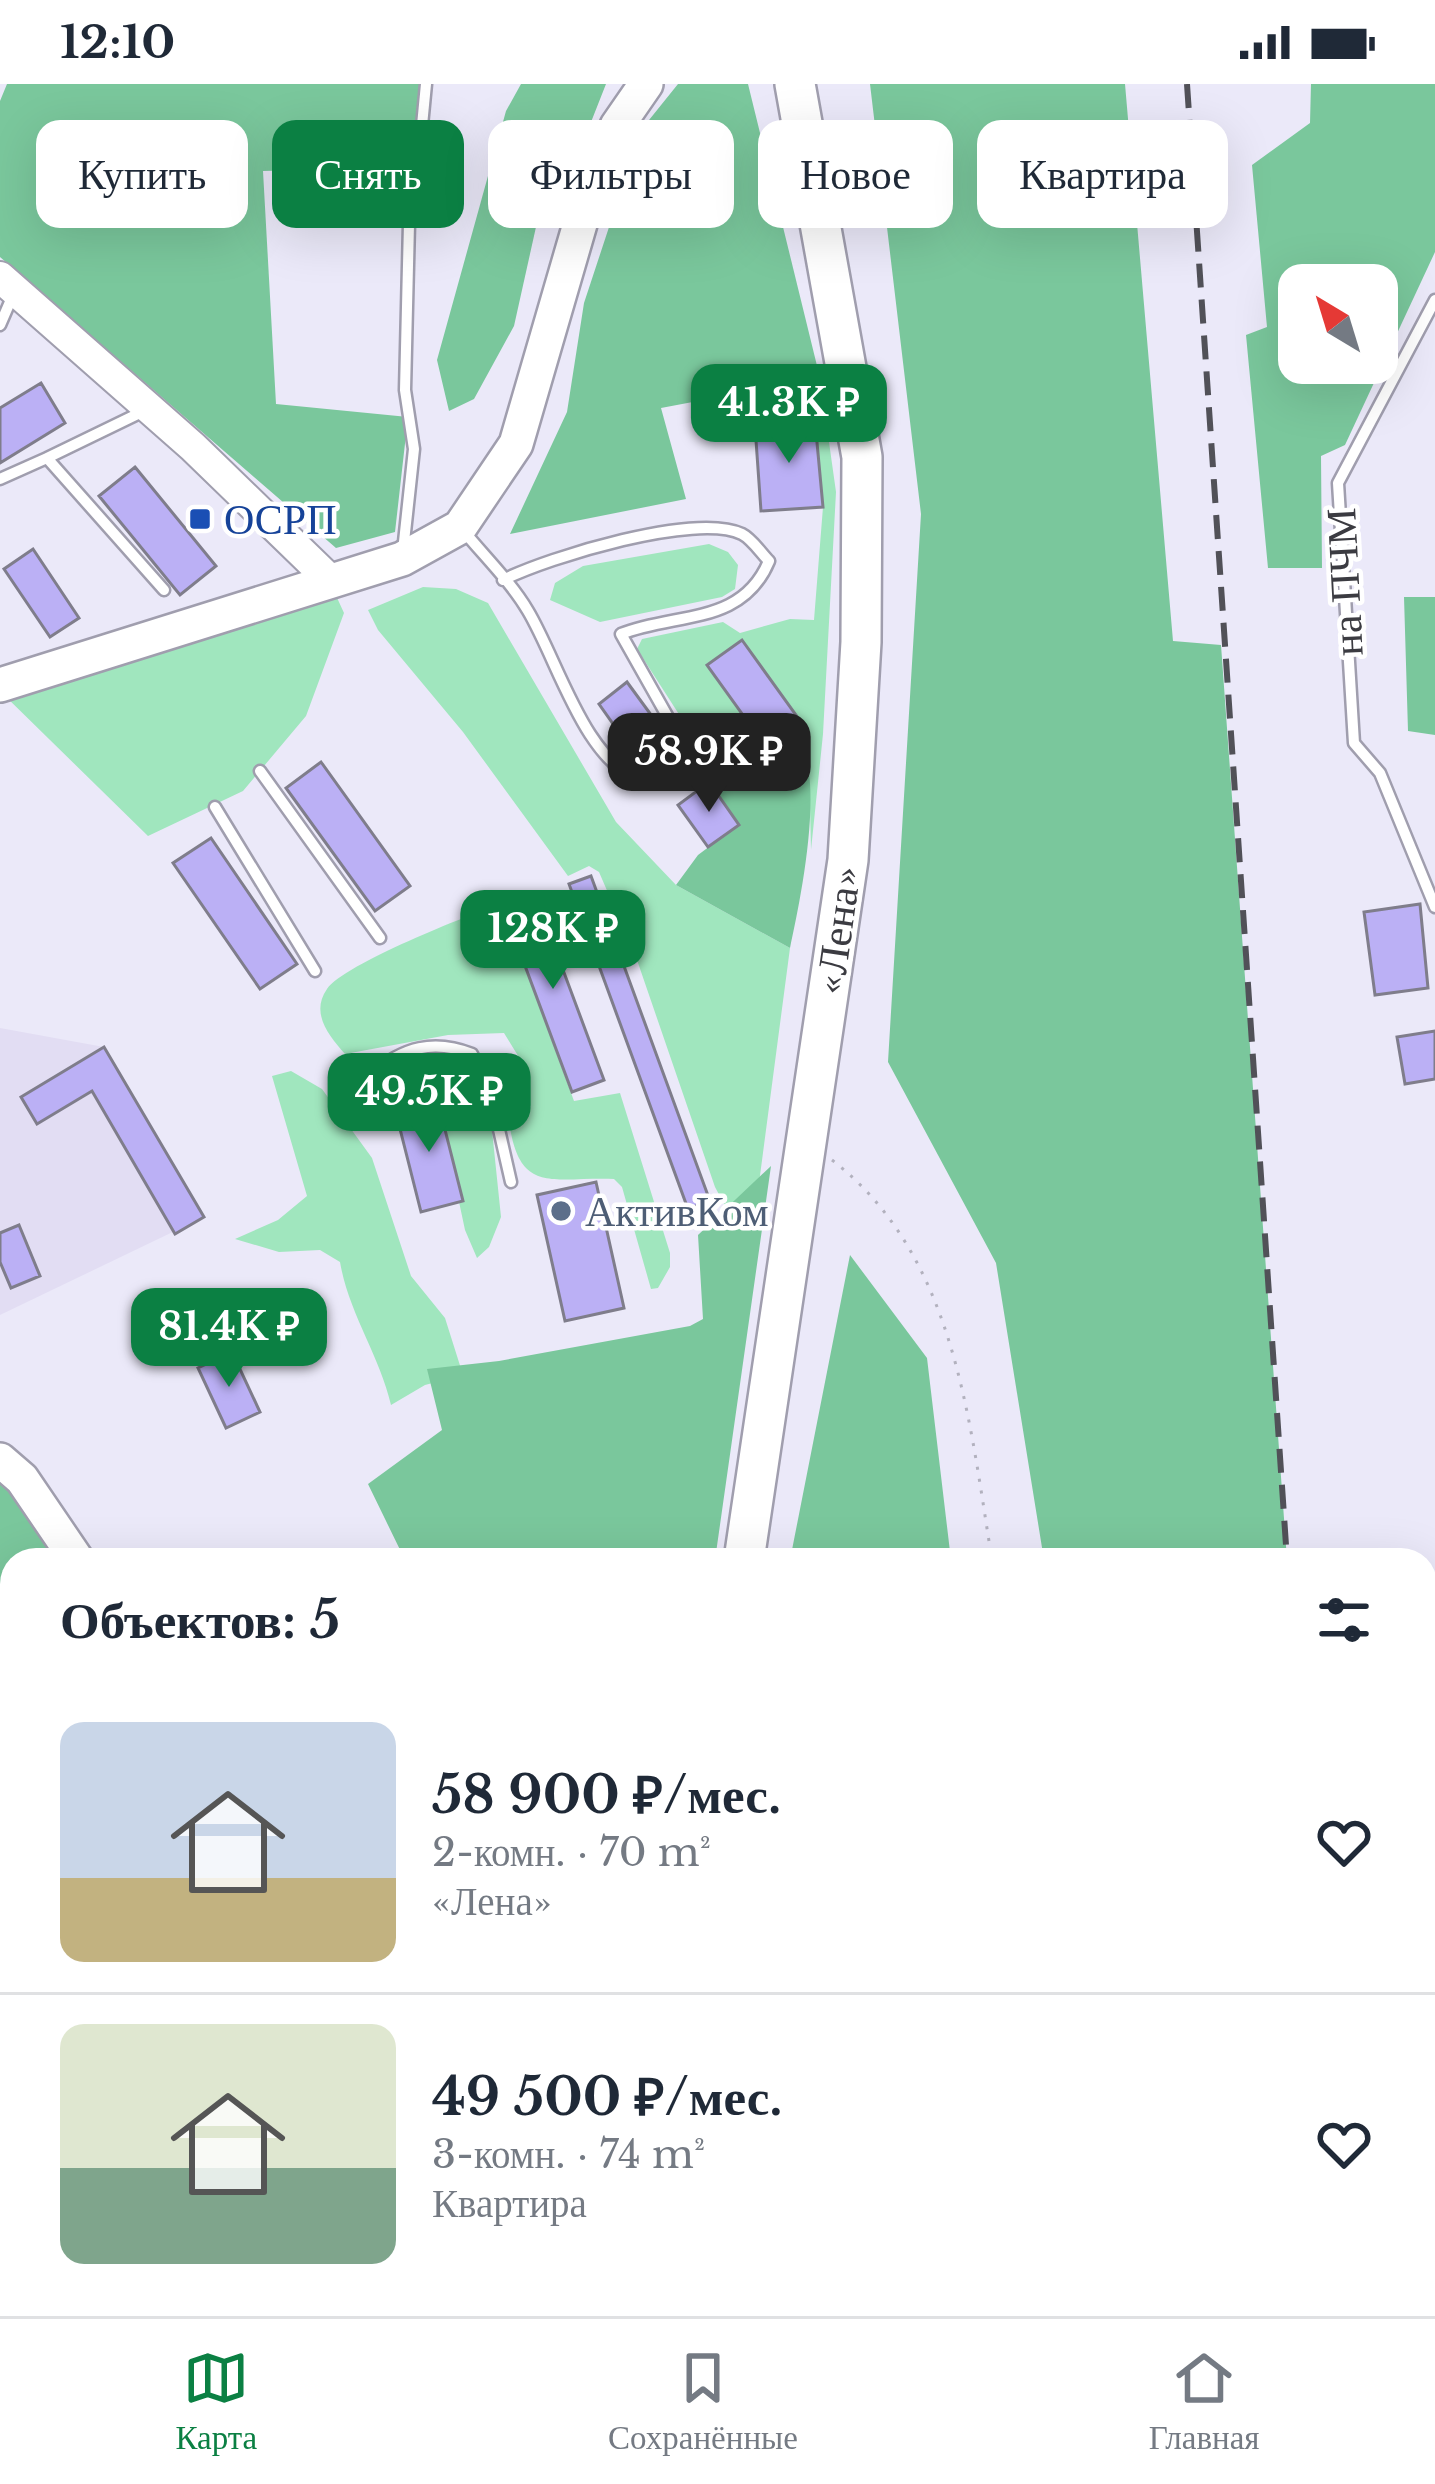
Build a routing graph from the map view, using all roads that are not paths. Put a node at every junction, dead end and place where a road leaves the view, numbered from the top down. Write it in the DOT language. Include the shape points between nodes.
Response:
graph roads {
  1 [pos="426,84"];
  2 [pos="646,84"];
  3 [pos="795,84"];
  4 [pos="8,284"];
  5 [pos="1435,300"];
  6 [pos="0,325"];
  7 [pos="149,409"];
  8 [pos="47,458"];
  9 [pos="0,478"];
  10 [pos="460,527"];
  11 [pos="402,559"];
  12 [pos="328,578"];
  13 [pos="503,580"];
  14 [pos="164,590"];
  15 [pos="0,686"];
  16 [pos="260,771"];
  17 [pos="215,807"];
  18 [pos="1435,907"];
  19 [pos="380,938"];
  20 [pos="315,971"];
  21 [pos="372,1074"];
  22 [pos="511,1182"];
  23 [pos="0,1460"];
  24 [pos="69,1548"];
  25 [pos="746,1548"];
  1 -- 11 [label="lane" via="410,182 405,390 414,448"];
  2 -- 10 [label="main road" via="617,126 589,193 515,444"];
  3 -- 25 [label="highway, «Лена»" via="862,457 861,642 848,860"];
  4 -- 6 [label="lane"];
  4 -- 7 [label="main road"];
  5 -- 18 [label="lane, на ПЧМ" via="1338,484 1354,742 1380,773"];
  7 -- 8 [label="lane"];
  7 -- 12 [label="main road"];
  8 -- 9 [label="lane"];
  8 -- 14 [label="lane"];
  10 -- 11 [label="main road"];
  10 -- 13 [label="lane"];
  11 -- 12 [label="main road"];
  12 -- 15 [label="main road"];
  13 -- 13 [label="lane" via="617,772 641,781 674,752 674,728 621,634 717,614 746,597 769,561 743,534 713,529 630,535"];
  16 -- 19 [label="lane"];
  17 -- 20 [label="lane"];
  21 -- 22 [label="lane" via="429,1044 472,1054 492,1099"];
  23 -- 24 [label="main road"];
}
